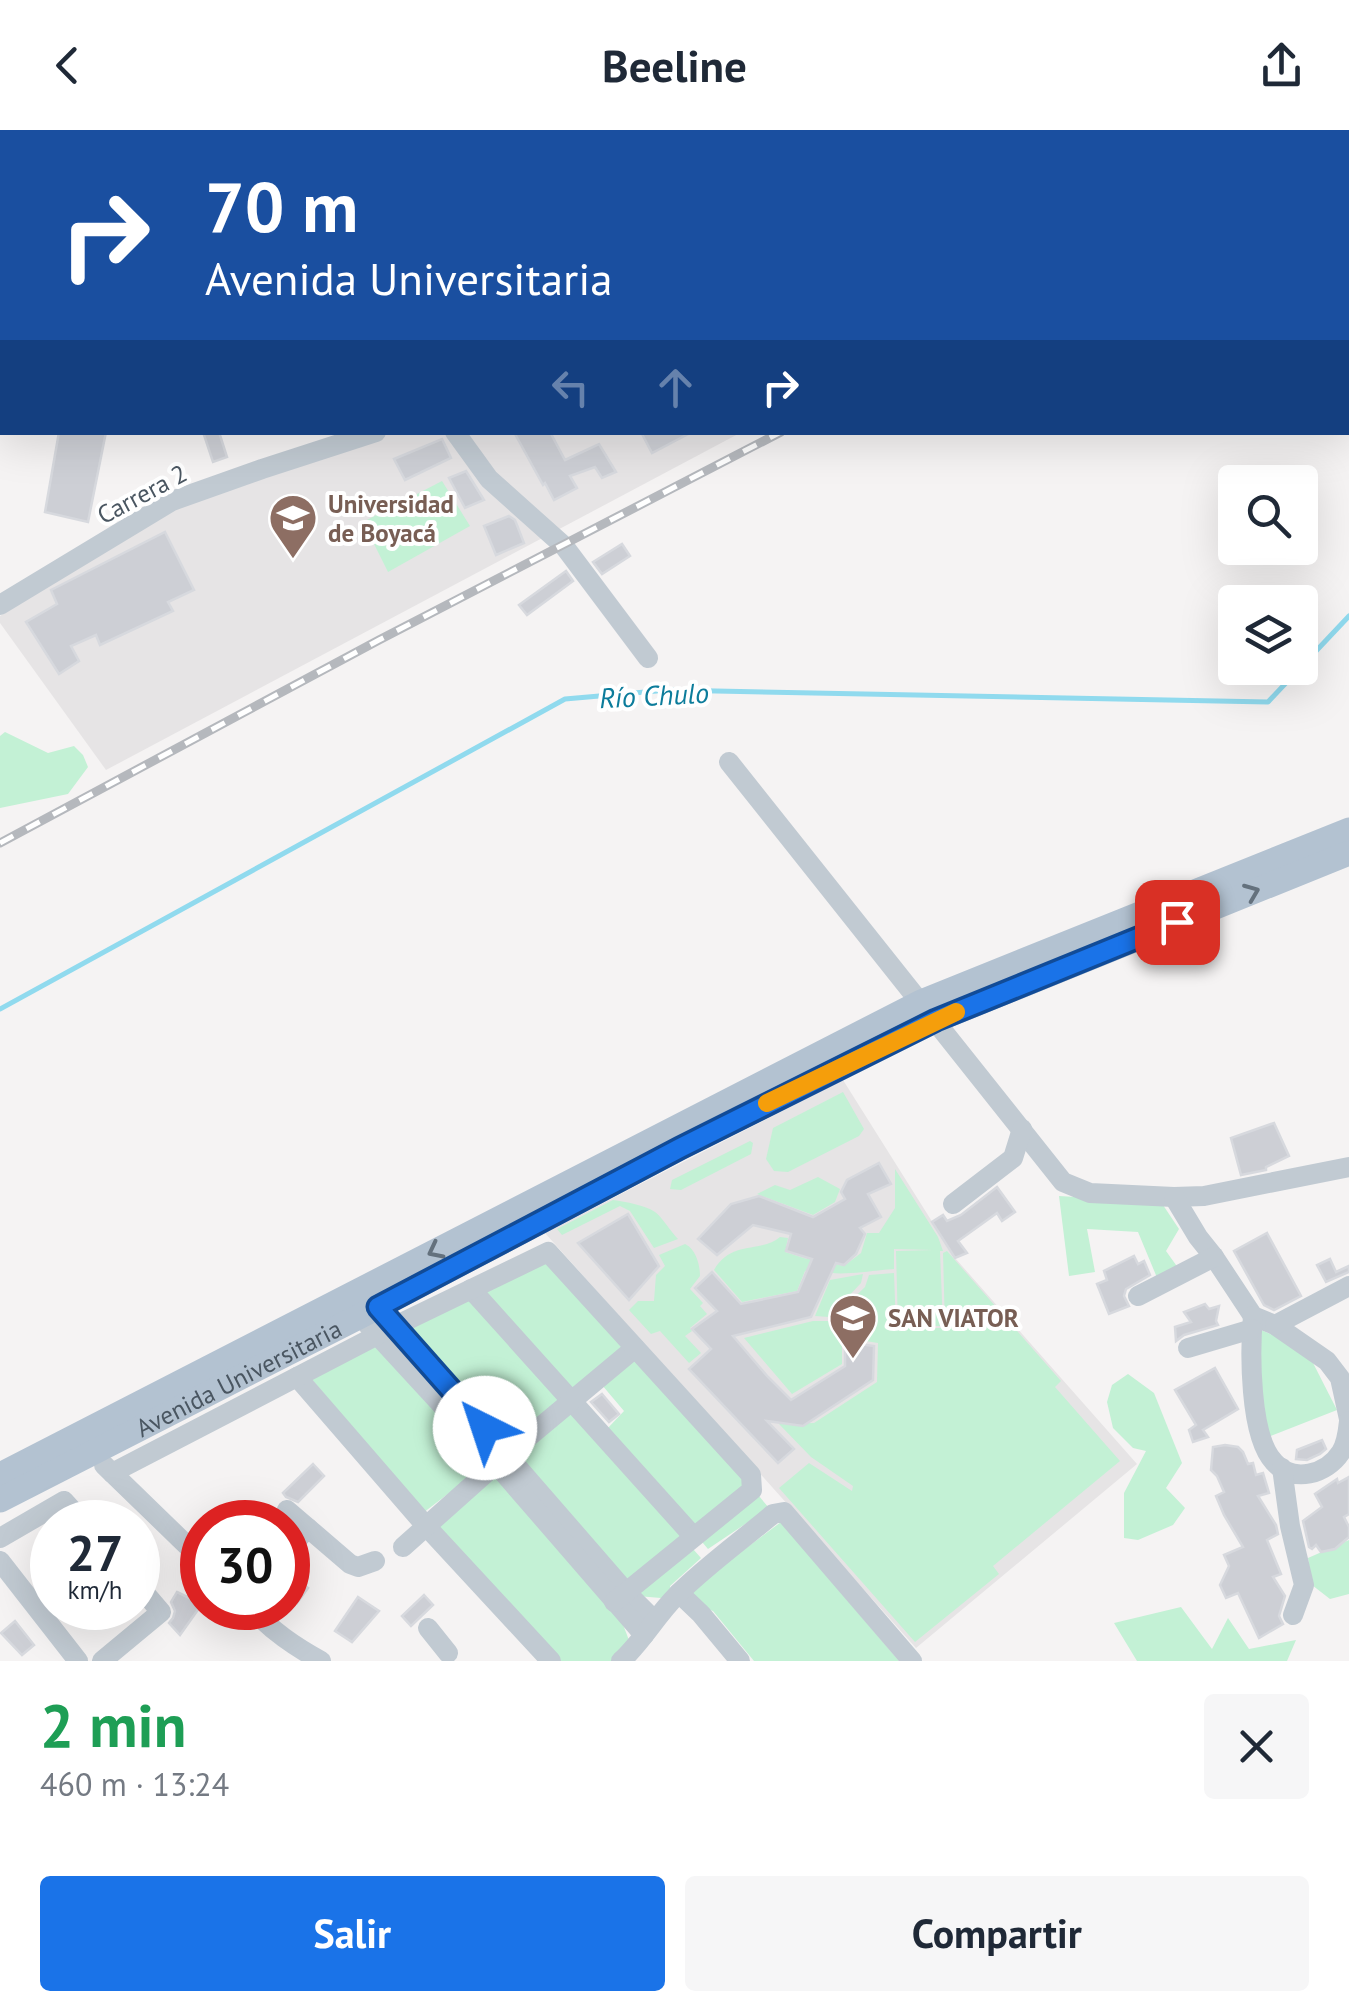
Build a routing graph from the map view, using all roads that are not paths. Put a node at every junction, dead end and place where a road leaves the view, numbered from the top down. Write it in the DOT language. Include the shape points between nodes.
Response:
graph roads {
  1 [pos="367,435"];
  2 [pos="458,435"];
  3 [pos="0,605"];
  4 [pos="648,658"];
  5 [pos="729,762"];
  6 [pos="1349,830"];
  7 [pos="1349,853"];
  8 [pos="928,1011"];
  9 [pos="1022,1129"];
  10 [pos="1349,1167"];
  11 [pos="1174,1197"];
  12 [pos="953,1204"];
  13 [pos="1214,1257"];
  14 [pos="1349,1286"];
  15 [pos="471,1289"];
  16 [pos="1138,1296"];
  17 [pos="377,1321"];
  18 [pos="1253,1322"];
  19 [pos="1275,1325"];
  20 [pos="635,1348"];
  21 [pos="1188,1348"];
  22 [pos="297,1376"];
  23 [pos="571,1402"];
  24 [pos="1349,1420"];
  25 [pos="83,1444"];
  26 [pos="502,1459"];
  27 [pos="1282,1468"];
  28 [pos="112,1473"];
  29 [pos="0,1475"];
  30 [pos="0,1500"];
  31 [pos="30,1521"];
  32 [pos="426,1526"];
  33 [pos="310,1530"];
  34 [pos="693,1536"];
  35 [pos="0,1538"];
  36 [pos="180,1539"];
  37 [pos="403,1547"];
  38 [pos="0,1561"];
  39 [pos="374,1561"];
  40 [pos="678,1593"];
  41 [pos="620,1597"];
  42 [pos="1293,1614"];
  43 [pos="649,1627"];
  44 [pos="428,1628"];
  45 [pos="139,1630"];
  46 [pos="271,1630"];
  47 [pos="448,1658"];
  48 [pos="78,1661"];
  49 [pos="102,1661"];
  50 [pos="322,1661"];
  51 [pos="551,1661"];
  52 [pos="621,1661"];
  53 [pos="740,1661"];
  54 [pos="912,1661"];
  1 -- 3 [label="street, Carrera 2" via="172,501"];
  2 -- 4 [label="street" via="489,479 564,546"];
  5 -- 8 [label="street"];
  6 -- 8 [label="main road, Avenida Universitaria"];
  8 -- 7 [label="main road, Avenida Universitaria, one-way"];
  8 -- 9 [label="street"];
  8 -- 17 [label="main road, Avenida Universitaria"];
  8 -- 25 [label="main road, Avenida Universitaria, one-way"];
  9 -- 11 [label="street" via="1063,1182 1090,1193"];
  9 -- 12 [label="street" via="1012,1158"];
  10 -- 11 [label="street"];
  11 -- 13 [label="street"];
  13 -- 16 [label="street"];
  13 -- 18 [label="street"];
  14 -- 19 [label="street"];
  15 -- 17 [label="street"];
  15 -- 20 [label="street" via="548,1252"];
  15 -- 23 [label="street"];
  17 -- 22 [label="street"];
  17 -- 25 [label="main road, Avenida Universitaria"];
  17 -- 26 [label="street"];
  18 -- 19 [label="street"];
  18 -- 21 [label="street"];
  18 -- 27 [label="street" via="1251,1373 1262,1441"];
  19 -- 24 [label="street" via="1327,1360 1340,1378"];
  20 -- 23 [label="street"];
  20 -- 34 [label="street" via="751,1475 752,1490"];
  22 -- 28 [label="street"];
  22 -- 32 [label="street"];
  23 -- 26 [label="street"];
  23 -- 34 [label="street"];
  24 -- 27 [label="street" via="1341,1452 1322,1470 1307,1475"];
  25 -- 28 [label="street"];
  25 -- 29 [label="main road, Avenida Universitaria"];
  25 -- 30 [label="main road, Avenida Universitaria"];
  26 -- 32 [label="street"];
  26 -- 41 [label="street"];
  27 -- 42 [label="street" via="1304,1585"];
  28 -- 36 [label="street"];
  31 -- 35 [label="street"];
  32 -- 37 [label="street"];
  32 -- 51 [label="street"];
  33 -- 39 [label="street" via="350,1564"];
  34 -- 41 [label="street"];
  38 -- 48 [label="street"];
  40 -- 43 [label="street"];
  40 -- 53 [label="street"];
  40 -- 54 [label="street" via="773,1514 784,1512"];
  41 -- 43 [label="street"];
  43 -- 52 [label="street"];
  44 -- 47 [label="street"];
  45 -- 49 [label="street"];
  46 -- 50 [label="street"];
}
